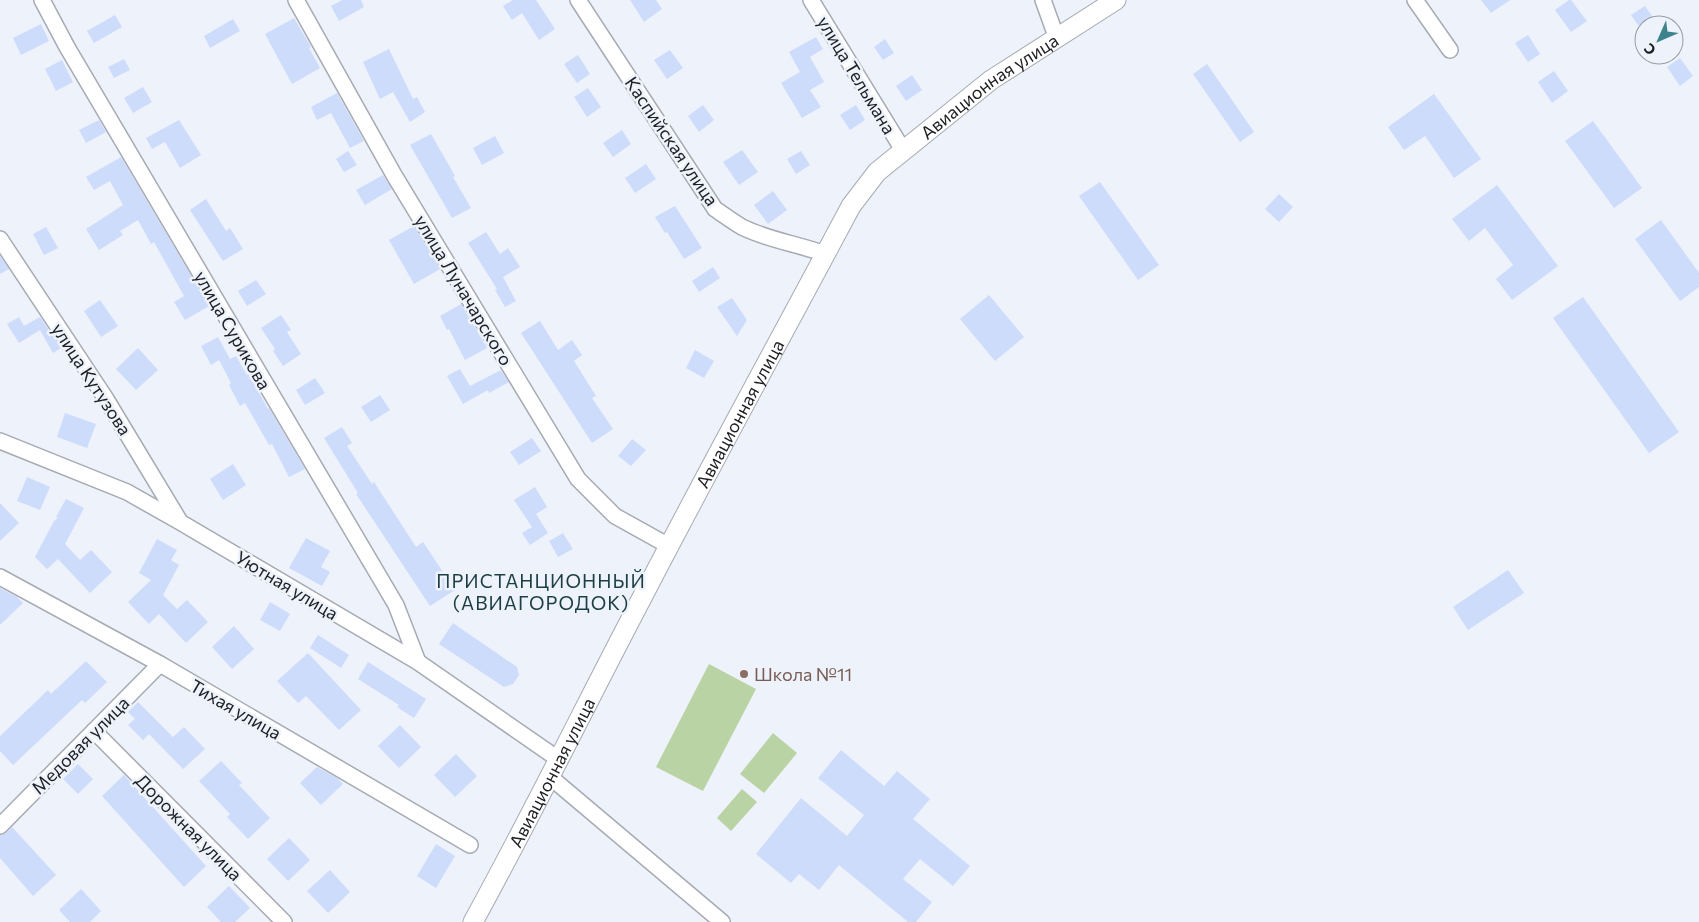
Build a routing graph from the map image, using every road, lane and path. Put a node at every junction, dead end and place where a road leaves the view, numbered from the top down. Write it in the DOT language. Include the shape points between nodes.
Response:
graph roads {
  1 [pos="42,0"];
  2 [pos="296,0"];
  3 [pos="578,0"];
  4 [pos="810,0"];
  5 [pos="1042,0"];
  6 [pos="1116,0"];
  7 [pos="1415,0"];
  8 [pos="1057,39"];
  9 [pos="1450,50"];
  10 [pos="903,150"];
  11 [pos="0,239"];
  12 [pos="825,254"];
  13 [pos="0,441"];
  14 [pos="180,522"];
  15 [pos="669,546"];
  16 [pos="0,576"];
  17 [pos="418,662"];
  18 [pos="160,664"];
  19 [pos="94,731"];
  20 [pos="558,759"];
  21 [pos="549,776"];
  22 [pos="0,826"];
  23 [pos="470,845"];
  24 [pos="284,922"];
  25 [pos="473,922"];
  26 [pos="722,922"];
  1 -- 17 [label="street, улица Сурикова" via="396,605"];
  2 -- 15 [label="street, улица Луначарского" via="394,175 578,479 615,516"];
  3 -- 12 [label="street, Каспийская улица" via="715,209 741,226"];
  4 -- 10 [label="street, улица Тельмана"];
  5 -- 8 [label="street"];
  6 -- 8 [label="street, Авиационная улица"];
  7 -- 9 [label="street"];
  8 -- 10 [label="street, Авиационная улица" via="991,80"];
  10 -- 12 [label="street, Авиационная улица" via="877,172 851,206"];
  11 -- 14 [label="street, улица Кутузова" via="106,399"];
  12 -- 15 [label="street, Авиационная улица"];
  13 -- 14 [label="street, Уютная улица" via="127,492"];
  14 -- 17 [label="street, Уютная улица"];
  15 -- 20 [label="street, Авиационная улица"];
  16 -- 18 [label="street, Тихая улица"];
  17 -- 20 [label="street, Уютная улица"];
  18 -- 19 [label="street, Медовая улица"];
  18 -- 23 [label="street, Тихая улица"];
  19 -- 22 [label="street, Медовая улица"];
  19 -- 24 [label="street, Дорожная улица"];
  20 -- 21 [label="street, Авиационная улица"];
  21 -- 25 [label="street, Авиационная улица"];
  21 -- 26 [label="street"];
}
